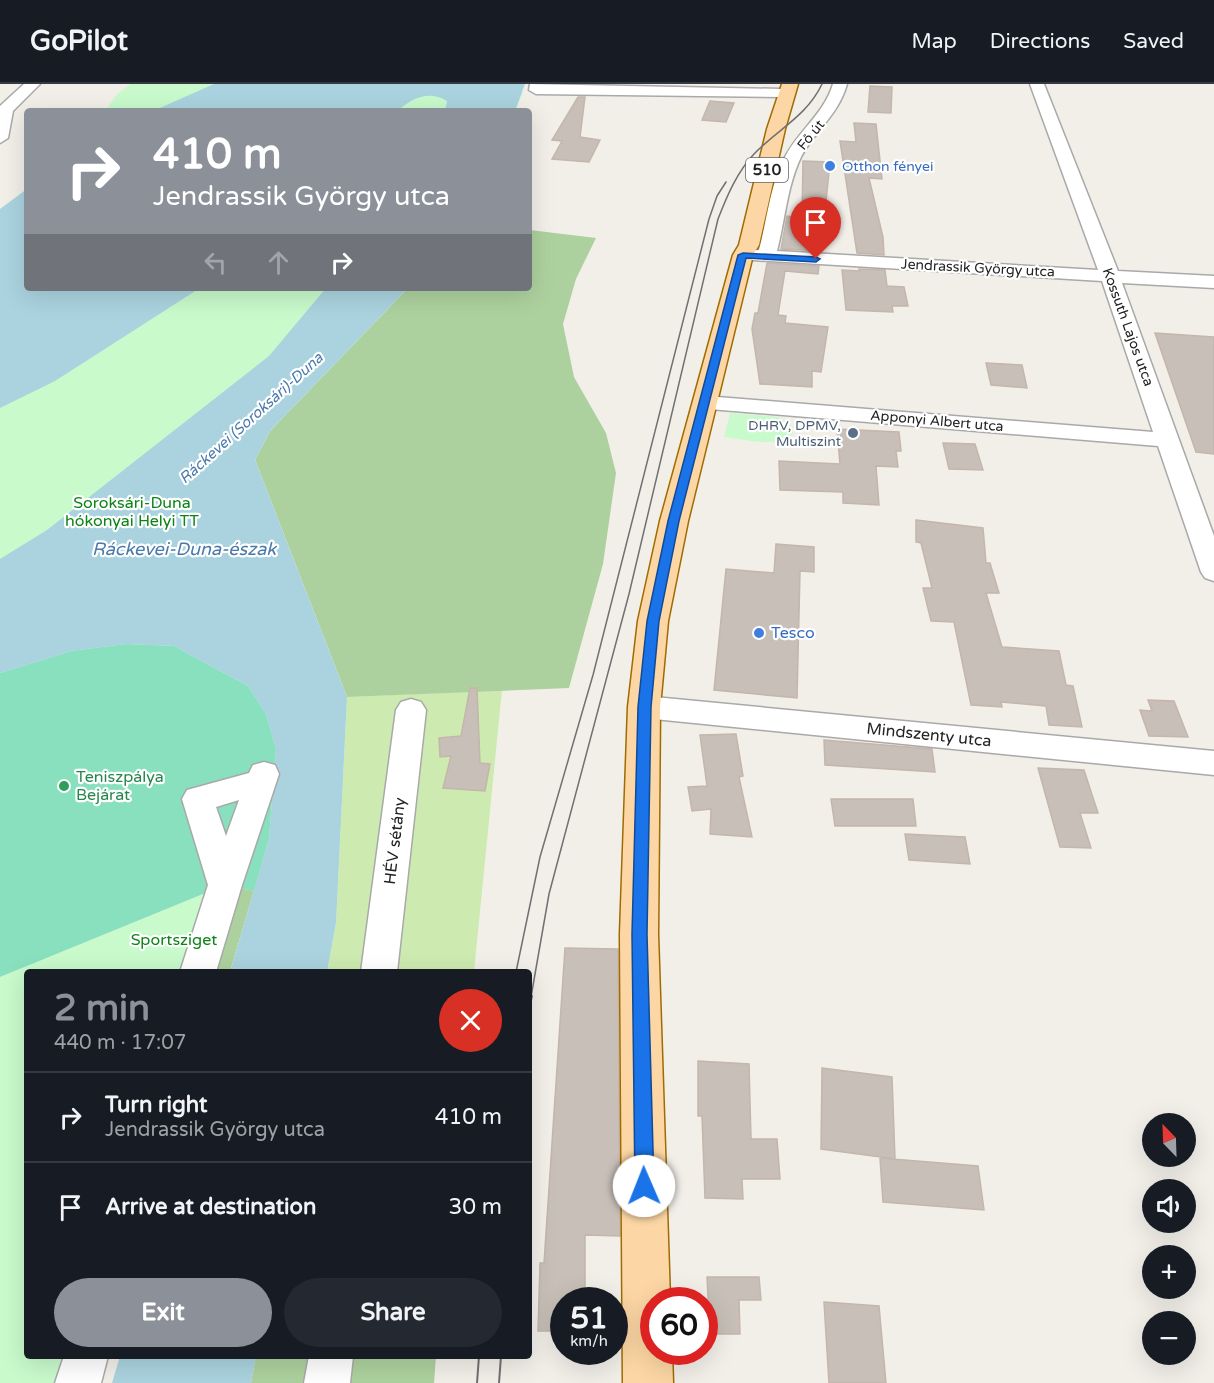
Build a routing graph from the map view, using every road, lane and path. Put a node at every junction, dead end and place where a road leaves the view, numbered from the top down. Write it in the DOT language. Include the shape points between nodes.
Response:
graph roads {
  1 [pos="33,84"];
  2 [pos="840,84"];
  3 [pos="1037,84"];
  4 [pos="536,87"];
  5 [pos="785,87"];
  6 [pos="659,88"];
  7 [pos="0,138"];
  8 [pos="755,256"];
  9 [pos="1110,276"];
  10 [pos="1214,282"];
  11 [pos="705,403"];
  12 [pos="1169,440"];
  13 [pos="1214,572"];
  14 [pos="644,707"];
  15 [pos="411,710"];
  16 [pos="1214,763"];
  17 [pos="225,885"];
  18 [pos="199,969"];
  19 [pos="378,969"];
  20 [pos="85,1359"];
  21 [pos="331,1359"];
  22 [pos="78,1383"];
  23 [pos="327,1383"];
  24 [pos="648,1383"];
  1 -- 7 [label="street" via="4,110"];
  2 -- 8 [label="street, Fő út" via="837,100 793,157"];
  3 -- 9 [label="street, Kossuth Lajos utca"];
  4 -- 6 [label="street"];
  5 -- 6 [label="street"];
  5 -- 8 [label="main road, Fő út / 510" via="749,246"];
  8 -- 9 [label="street, Jendrassik György utca"];
  8 -- 11 [label="main road, Fő út / 510"];
  9 -- 10 [label="street, Jendrassik György utca"];
  9 -- 12 [label="street, Kossuth Lajos utca"];
  11 -- 12 [label="street, Apponyi Albert utca"];
  11 -- 14 [label="main road, Fő út / 510" via="653,621"];
  12 -- 13 [label="street, Kossuth Lajos utca"];
  14 -- 16 [label="street, Mindszenty utca"];
  14 -- 24 [label="main road, Fő út / 510" via="639,934"];
  15 -- 19 [label="street, HÉV sétány"];
  17 -- 17 [label="street" via="262,778 198,799"];
  17 -- 18 [label="street"];
  20 -- 22 [label="street"];
  21 -- 23 [label="street"];
}
